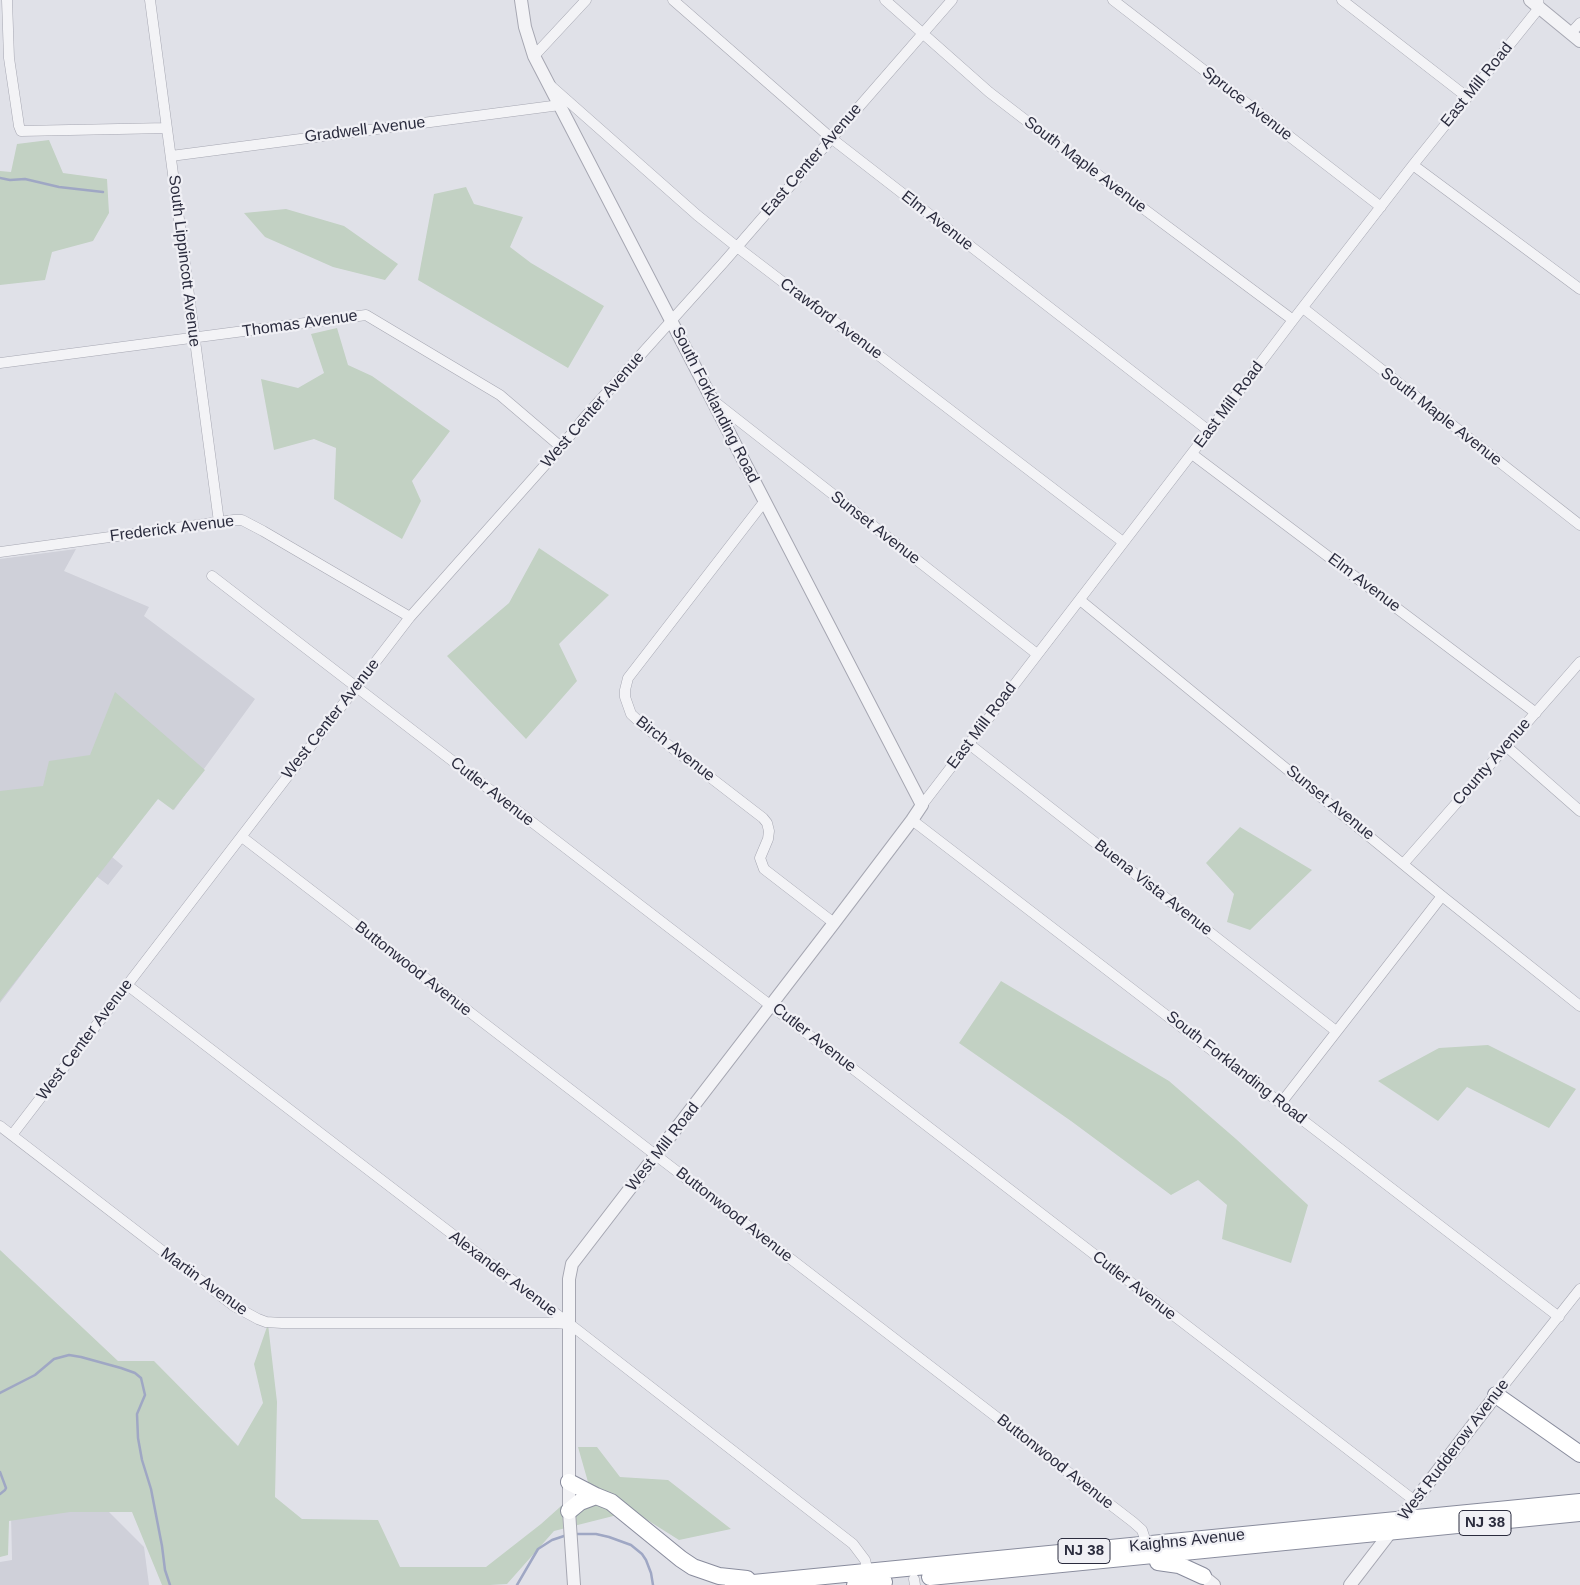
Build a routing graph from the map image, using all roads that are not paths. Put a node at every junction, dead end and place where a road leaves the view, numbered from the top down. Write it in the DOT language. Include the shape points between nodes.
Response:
graph roads {
  1 [pos="7,0"];
  2 [pos="150,0"];
  3 [pos="521,0"];
  4 [pos="586,0"];
  5 [pos="673,0"];
  6 [pos="885,0"];
  7 [pos="952,0"];
  8 [pos="1113,0"];
  9 [pos="1342,0"];
  10 [pos="1536,3"];
  11 [pos="1580,23"];
  12 [pos="924,34"];
  13 [pos="1575,37"];
  14 [pos="534,56"];
  15 [pos="548,84"];
  16 [pos="1467,97"];
  17 [pos="560,105"];
  18 [pos="167,128"];
  19 [pos="831,138"];
  20 [pos="171,156"];
  21 [pos="1413,165"];
  22 [pos="1381,207"];
  23 [pos="737,247"];
  24 [pos="1580,289"];
  25 [pos="1303,308"];
  26 [pos="1293,320"];
  27 [pos="672,321"];
  28 [pos="194,338"];
  29 [pos="0,363"];
  30 [pos="714,402"];
  31 [pos="1209,431"];
  32 [pos="561,447"];
  33 [pos="1192,454"];
  34 [pos="764,502"];
  35 [pos="219,522"];
  36 [pos="1580,525"];
  37 [pos="1123,542"];
  38 [pos="0,552"];
  39 [pos="212,576"];
  40 [pos="1080,600"];
  41 [pos="410,617"];
  42 [pos="1037,654"];
  43 [pos="1580,662"];
  44 [pos="356,686"];
  45 [pos="1536,713"];
  46 [pos="969,744"];
  47 [pos="1506,746"];
  48 [pos="922,805"];
  49 [pos="1580,811"];
  50 [pos="912,820"];
  51 [pos="242,837"];
  52 [pos="1404,863"];
  53 [pos="1442,896"];
  54 [pos="834,923"];
  55 [pos="127,985"];
  56 [pos="771,1006"];
  57 [pos="1580,1006"];
  58 [pos="1336,1031"];
  59 [pos="1281,1103"];
  60 [pos="0,1126"];
  61 [pos="12,1135"];
  62 [pos="657,1155"];
  63 [pos="1580,1289"];
  64 [pos="1559,1317"];
  65 [pos="569,1324"];
  66 [pos="1496,1395"];
  67 [pos="1580,1454"];
  68 [pos="569,1482"];
  69 [pos="596,1496"];
  70 [pos="1415,1501"];
  71 [pos="1580,1502"];
  72 [pos="1580,1513"];
  73 [pos="569,1519"];
  74 [pos="1401,1520"];
  75 [pos="1391,1532"];
  76 [pos="1148,1545"];
  77 [pos="1116,1559"];
  78 [pos="868,1572"];
  79 [pos="1208,1580"];
  80 [pos="766,1582"];
  81 [pos="915,1582"];
  82 [pos="574,1585"];
  83 [pos="733,1585"];
  84 [pos="855,1585"];
  85 [pos="1350,1585"];
  1 -- 18 [label="street" via="9,58 21,131"];
  2 -- 18 [label="street, South Lippincott Avenue"];
  3 -- 14 [label="street, South Forklanding Road"];
  4 -- 14 [label="street"];
  5 -- 19 [label="street, Elm Avenue"];
  6 -- 12 [label="street, South Maple Avenue"];
  7 -- 12 [label="street, East Center Avenue"];
  8 -- 22 [label="street, Spruce Avenue"];
  9 -- 16 [label="street"];
  10 -- 13 [label="street"];
  10 -- 16 [label="street, East Mill Road"];
  11 -- 13 [label="street"];
  12 -- 19 [label="street, East Center Avenue"];
  12 -- 26 [label="street, South Maple Avenue" via="1048,138"];
  14 -- 15 [label="street, South Forklanding Road"];
  15 -- 17 [label="street, South Forklanding Road"];
  15 -- 23 [label="street, Crawford Avenue"];
  16 -- 21 [label="street, East Mill Road"];
  17 -- 20 [label="street, Gradwell Avenue"];
  17 -- 27 [label="street, South Forklanding Road"];
  18 -- 20 [label="street, South Lippincott Avenue"];
  19 -- 23 [label="street, East Center Avenue"];
  19 -- 31 [label="street, Elm Avenue"];
  20 -- 28 [label="street, South Lippincott Avenue"];
  21 -- 22 [label="street, East Mill Road"];
  21 -- 24 [label="street"];
  22 -- 25 [label="street, East Mill Road"];
  23 -- 27 [label="street, East Center Avenue"];
  23 -- 37 [label="street, Crawford Avenue"];
  25 -- 26 [label="street, East Mill Road"];
  25 -- 36 [label="street, South Maple Avenue"];
  26 -- 31 [label="street, East Mill Road"];
  27 -- 30 [label="street, South Forklanding Road"];
  27 -- 32 [label="street, West Center Avenue"];
  28 -- 29 [label="street, Thomas Avenue"];
  28 -- 32 [label="street, Thomas Avenue" via="366,315 500,395"];
  28 -- 35 [label="street, South Lippincott Avenue"];
  30 -- 34 [label="street, South Forklanding Road"];
  30 -- 42 [label="street, Sunset Avenue"];
  31 -- 33 [label="street, East Mill Road"];
  32 -- 41 [label="street, West Center Avenue"];
  33 -- 37 [label="street, East Mill Road"];
  33 -- 45 [label="street, Elm Avenue"];
  34 -- 48 [label="street, South Forklanding Road"];
  34 -- 54 [label="street, Birch Avenue" via="628,678 625,697 631,714 645,727 763,818 769,831 760,858 764,868"];
  35 -- 38 [label="street, Frederick Avenue"];
  35 -- 41 [label="street, Frederick Avenue" via="242,520 253,525"];
  37 -- 40 [label="street, East Mill Road"];
  39 -- 44 [label="street, Cutler Avenue"];
  40 -- 42 [label="street, East Mill Road"];
  40 -- 52 [label="street, Sunset Avenue"];
  41 -- 44 [label="street, West Center Avenue"];
  42 -- 46 [label="street, East Mill Road"];
  43 -- 45 [label="street, County Avenue"];
  44 -- 51 [label="street, West Center Avenue"];
  44 -- 56 [label="street, Cutler Avenue"];
  45 -- 47 [label="street, County Avenue"];
  46 -- 48 [label="street, East Mill Road"];
  46 -- 58 [label="street, Buena Vista Avenue"];
  47 -- 49 [label="street"];
  47 -- 52 [label="street, County Avenue"];
  48 -- 50 [label="street, West Mill Road"];
  50 -- 54 [label="street, West Mill Road"];
  50 -- 59 [label="street, South Forklanding Road"];
  51 -- 55 [label="street, West Center Avenue"];
  51 -- 62 [label="street, Buttonwood Avenue"];
  52 -- 53 [label="street, Sunset Avenue"];
  53 -- 57 [label="street, Sunset Avenue"];
  53 -- 58 [label="street"];
  54 -- 56 [label="street, West Mill Road"];
  55 -- 61 [label="street, West Center Avenue"];
  55 -- 65 [label="street, Alexander Avenue"];
  56 -- 62 [label="street, West Mill Road"];
  56 -- 70 [label="street, Cutler Avenue"];
  58 -- 59 [label="street"];
  59 -- 64 [label="street, South Forklanding Road"];
  60 -- 61 [label="street, Martin Avenue"];
  61 -- 65 [label="street, Martin Avenue" via="234,1306 266,1322"];
  62 -- 65 [label="street, West Mill Road" via="572,1264"];
  62 -- 76 [label="street, Buttonwood Avenue" via="1134,1522 1142,1530"];
  63 -- 64 [label="street, West Rudderow Avenue"];
  64 -- 66 [label="street, West Rudderow Avenue"];
  65 -- 68 [label="street, West Mill Road"];
  65 -- 78 [label="street, Alexander Avenue" via="853,1544 863,1556"];
  66 -- 67 [label="highway"];
  66 -- 70 [label="street, West Rudderow Avenue"];
  68 -- 69 [label="highway"];
  68 -- 73 [label="street, West Mill Road"];
  69 -- 73 [label="highway" via="580,1502"];
  69 -- 80 [label="highway" via="612,1502 693,1566 719,1576"];
  70 -- 74 [label="street, West Rudderow Avenue"];
  71 -- 74 [label="highway, Kaighns Avenue / NJ 38"];
  72 -- 75 [label="highway, Kaighns Avenue / NJ 38"];
  73 -- 82 [label="street, West Mill Road"];
  74 -- 75 [label="street, West Rudderow Avenue"];
  74 -- 76 [label="highway, Kaighns Avenue / NJ 38"];
  75 -- 77 [label="highway, Kaighns Avenue / NJ 38"];
  75 -- 85 [label="street, West Rudderow Avenue"];
  76 -- 78 [label="highway, Kaighns Avenue / NJ 38"];
  77 -- 79 [label="highway" via="1173,1563"];
  77 -- 81 [label="highway, Kaighns Avenue / NJ 38"];
  78 -- 80 [label="highway, Kaighns Avenue / NJ 38"];
  80 -- 83 [label="highway, Kaighns Avenue / NJ 38"];
  81 -- 84 [label="highway, Kaighns Avenue / NJ 38"];
}
